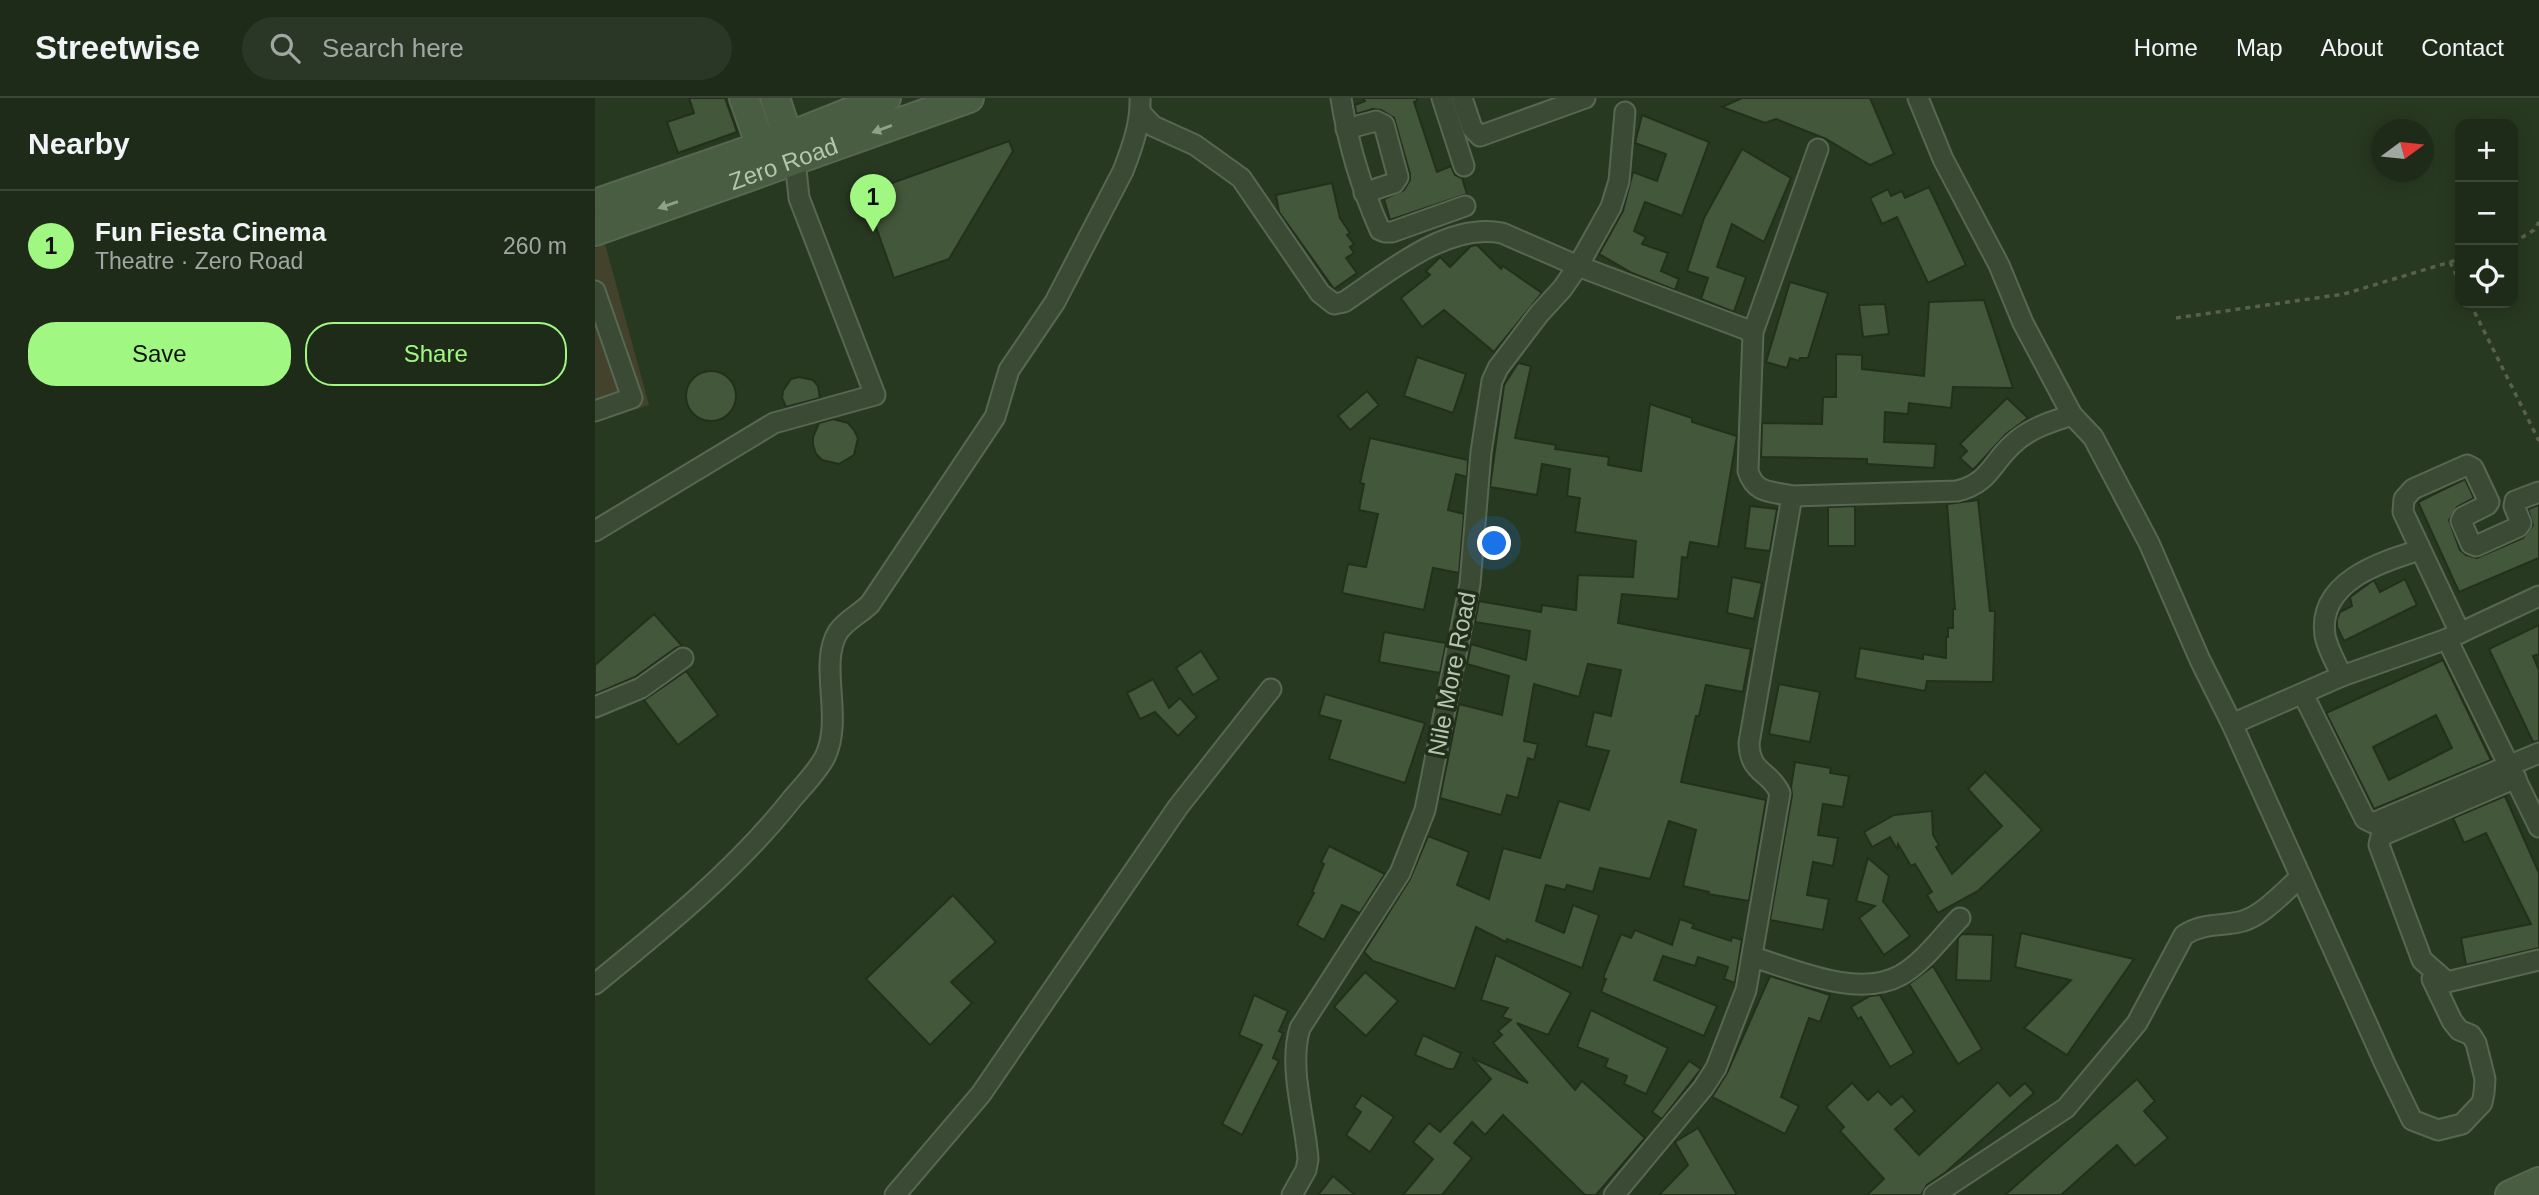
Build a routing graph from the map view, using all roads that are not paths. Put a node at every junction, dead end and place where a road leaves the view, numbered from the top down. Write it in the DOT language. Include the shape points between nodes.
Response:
graph roads {
  1 [pos="744,98"];
  2 [pos="775,98"];
  3 [pos="886,98"];
  4 [pos="969,98"];
  5 [pos="1341,98"];
  6 [pos="1442,98"];
  7 [pos="1462,98"];
  8 [pos="1585,98"];
  9 [pos="1918,98"];
  10 [pos="927,105"];
  11 [pos="1140,105"];
  12 [pos="1625,111"];
  13 [pos="1346,129"];
  14 [pos="1818,149"];
  15 [pos="778,153"];
  16 [pos="1464,166"];
  17 [pos="1364,194"];
  18 [pos="595,204"];
  19 [pos="1465,206"];
  20 [pos="595,231"];
  21 [pos="1578,266"];
  22 [pos="595,291"];
  23 [pos="1753,332"];
  24 [pos="595,411"];
  25 [pos="2072,415"];
  26 [pos="2539,492"];
  27 [pos="1792,496"];
  28 [pos="595,531"];
  29 [pos="2420,550"];
  30 [pos="2539,596"];
  31 [pos="2453,636"];
  32 [pos="683,658"];
  33 [pos="2342,676"];
  34 [pos="1271,689"];
  35 [pos="2303,694"];
  36 [pos="595,707"];
  37 [pos="2232,724"];
  38 [pos="2539,753"];
  39 [pos="2513,771"];
  40 [pos="2539,827"];
  41 [pos="2301,877"];
  42 [pos="1960,918"];
  43 [pos="1753,957"];
  44 [pos="2539,960"];
  45 [pos="2432,979"];
  46 [pos="595,984"];
  47 [pos="2539,1182"];
  48 [pos="895,1195"];
  49 [pos="1292,1195"];
  50 [pos="1614,1195"];
  51 [pos="1934,1195"];
  52 [pos="2510,1195"];
  1 -- 15 [label="street"];
  2 -- 15 [label="street"];
  3 -- 15 [label="street, Zero Road"];
  4 -- 10 [label="street, Zero Road"];
  5 -- 13 [label="street"];
  6 -- 16 [label="street"];
  7 -- 8 [label="street" via="1472,128 1480,136"];
  9 -- 25 [label="street" via="1943,159 2000,265 2022,323"];
  10 -- 15 [label="street, Zero Road, one-way"];
  11 -- 21 [label="street" via="1153,126 1195,145 1241,178 1320,293 1334,304 1344,302 1415,253 1471,231 1502,233"];
  11 -- 46 [label="street" via="1123,171 1055,302 1009,370 995,417 870,604 838,634 831,663 832,736 823,761 774,821 693,904"];
  12 -- 21 [label="street, Nile More Road" via="1617,195"];
  13 -- 17 [label="street"];
  13 -- 17 [label="street" via="1376,121 1384,125 1398,177 1394,183"];
  14 -- 23 [label="street"];
  15 -- 18 [label="street, Zero Road"];
  15 -- 20 [label="street, Zero Road, one-way"];
  15 -- 28 [label="street" via="875,395 774,423"];
  17 -- 19 [label="street" via="1385,232"];
  21 -- 23 [label="street"];
  21 -- 49 [label="street, Nile More Road" via="1492,381 1470,584 1429,798 1400,873 1300,1028 1295,1044 1308,1159"];
  22 -- 24 [label="street" via="632,398"];
  23 -- 27 [label="street" via="1748,471 1758,489"];
  25 -- 27 [label="street" via="2032,429 1971,488"];
  25 -- 37 [label="street" via="2093,437 2149,542"];
  26 -- 29 [label="street" via="2515,501 2518,527 2476,546 2461,522 2489,502 2473,467 2413,489 2403,499 2403,512"];
  27 -- 43 [label="street" via="1749,743 1755,767 1780,793"];
  29 -- 31 [label="street"];
  29 -- 33 [label="street" via="2370,567 2337,591 2325,635"];
  30 -- 31 [label="street"];
  31 -- 33 [label="street"];
  31 -- 39 [label="street"];
  32 -- 36 [label="street" via="641,688"];
  33 -- 35 [label="street"];
  34 -- 48 [label="street" via="1178,807 981,1094"];
  35 -- 37 [label="street"];
  35 -- 39 [label="street" via="2365,819 2373,822"];
  37 -- 41 [label="street"];
  38 -- 39 [label="street"];
  39 -- 40 [label="street"];
  39 -- 44 [label="street" via="2381,836 2378,845 2422,960 2447,982"];
  41 -- 45 [label="street" via="2412,1120 2438,1130 2462,1124 2482,1103 2485,1079 2476,1043 2452,1021"];
  41 -- 51 [label="street" via="2243,921 2210,924 2184,935 2137,1023 2066,1108"];
  42 -- 43 [label="street" via="1911,968 1872,984 1847,985"];
  43 -- 50 [label="street" via="1746,990 1710,1079"];
  47 -- 52 [label="street"];
}
